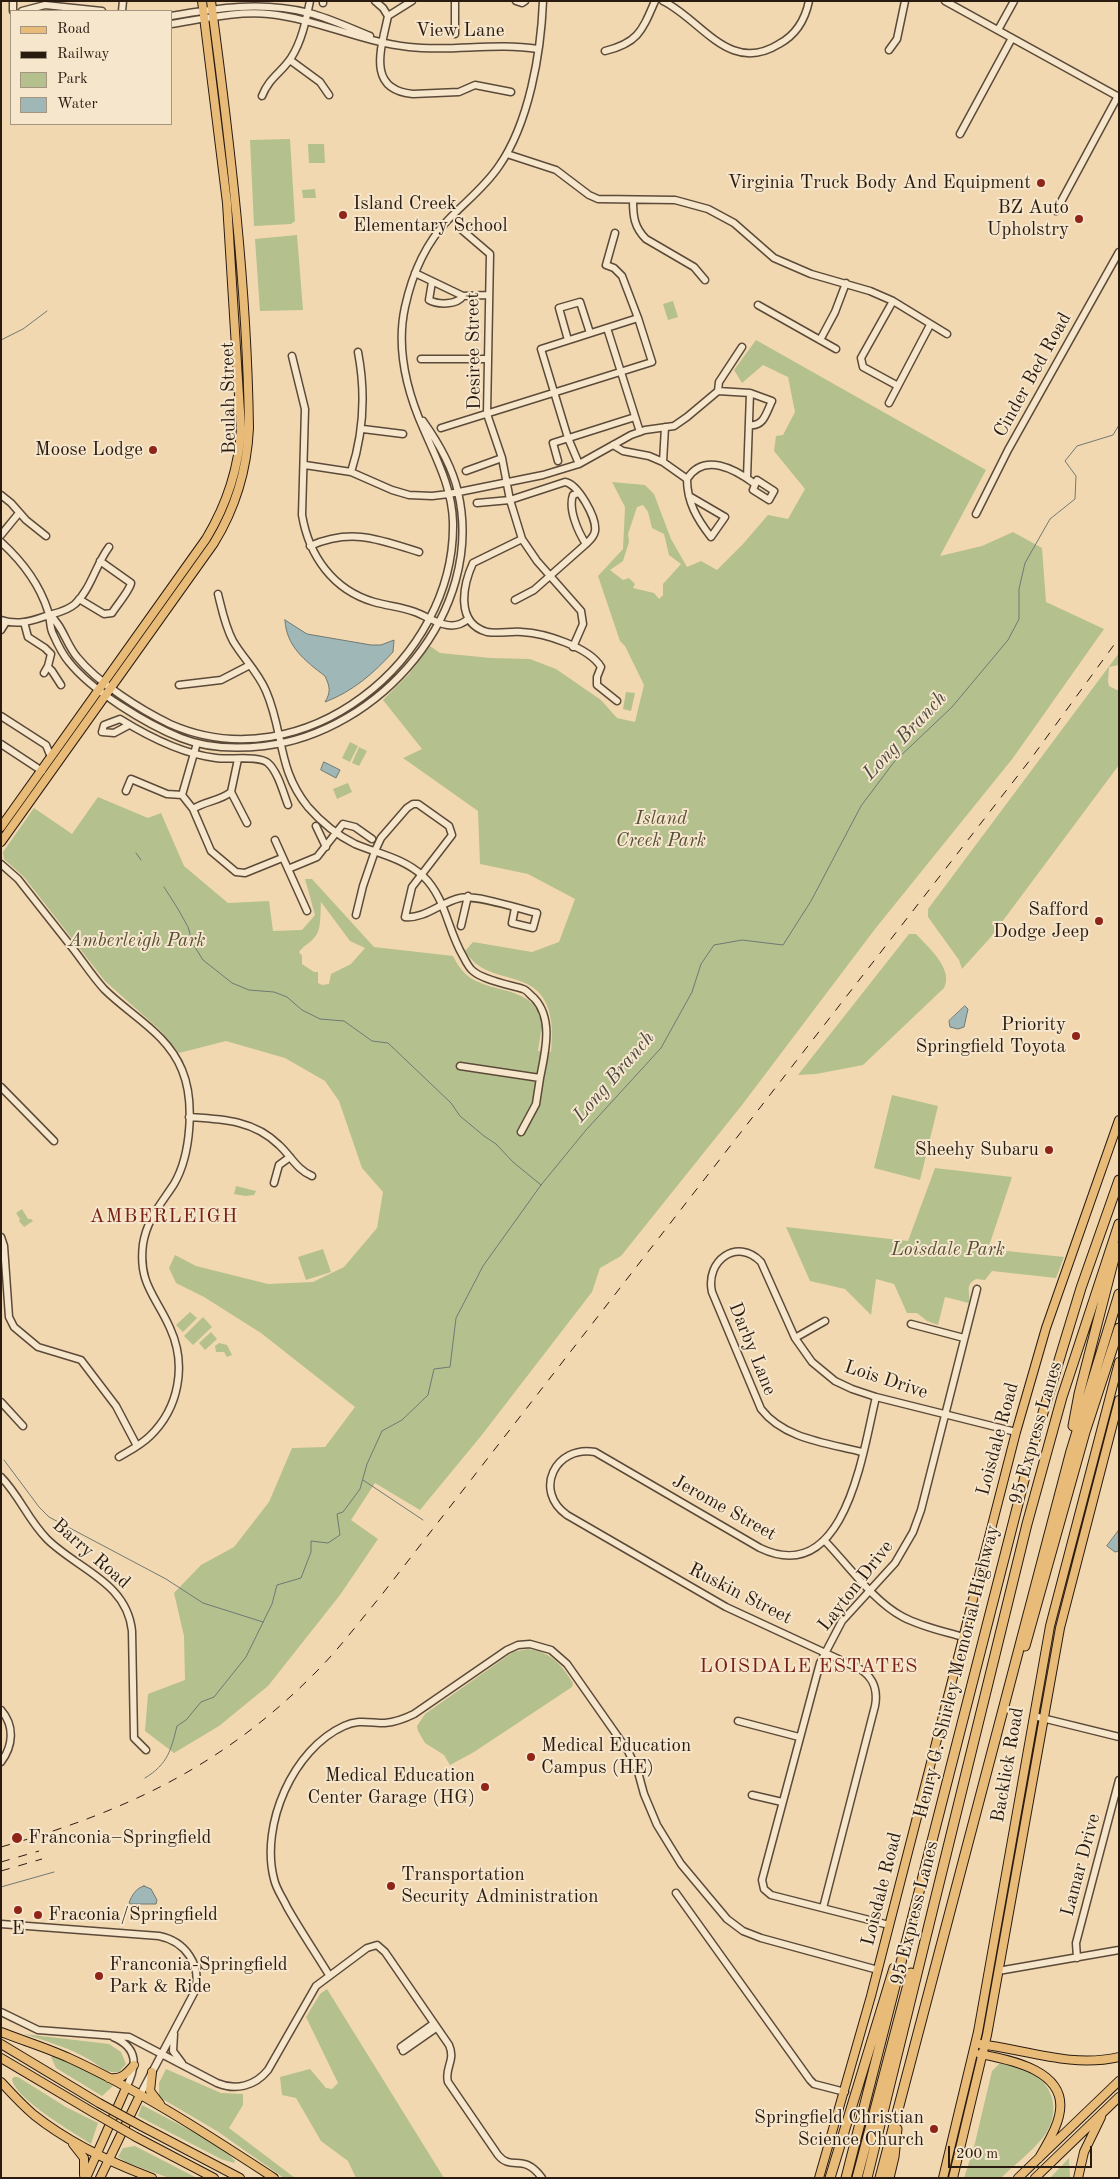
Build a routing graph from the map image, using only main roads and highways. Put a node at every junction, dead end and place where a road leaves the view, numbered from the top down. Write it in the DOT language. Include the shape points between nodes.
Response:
graph roads {
  1 [pos="202,1"];
  2 [pos="212,5"];
  3 [pos="229,228"];
  4 [pos="238,228"];
  5 [pos="103,692"];
  6 [pos="1,827"];
  7 [pos="1,842"];
  8 [pos="1119,1120"];
  9 [pos="1119,1180"];
  10 [pos="1119,1224"];
  11 [pos="1119,1239"];
  12 [pos="1119,1294"];
  13 [pos="1119,1328"];
  14 [pos="1119,1362"];
  15 [pos="1119,1400"];
  16 [pos="1070,1451"];
  17 [pos="1002,1710"];
  18 [pos="930,1918"];
  19 [pos="907,1935"];
  20 [pos="1,2032"];
  21 [pos="1,2044"];
  22 [pos="976,2044"];
  23 [pos="985,2045"];
  24 [pos="974,2053"];
  25 [pos="983,2055"];
  26 [pos="1119,2057"];
  27 [pos="1,2058"];
  28 [pos="134,2065"];
  29 [pos="152,2072"];
  30 [pos="108,2078"];
  31 [pos="1119,2081"];
  32 [pos="1,2082"];
  33 [pos="126,2088"];
  34 [pos="140,2095"];
  35 [pos="1119,2097"];
  36 [pos="900,2104"];
  37 [pos="167,2111"];
  38 [pos="1103,2112"];
  39 [pos="62,2134"];
  40 [pos="96,2152"];
  41 [pos="950,2154"];
  42 [pos="959,2156"];
  43 [pos="1039,2158"];
  44 [pos="109,2159"];
  45 [pos="85,2178"];
  46 [pos="100,2178"];
  47 [pos="152,2178"];
  48 [pos="214,2178"];
  49 [pos="240,2178"];
  50 [pos="274,2178"];
  51 [pos="819,2178"];
  52 [pos="830,2178"];
  53 [pos="846,2178"];
  54 [pos="857,2178"];
  55 [pos="867,2178"];
  56 [pos="880,2178"];
  57 [pos="889,2178"];
  58 [pos="943,2178"];
  59 [pos="953,2178"];
  60 [pos="1018,2178"];
  61 [pos="1035,2178"];
  62 [pos="1078,2178"];
  1 -- 3 [label="main road, Beulah Street"];
  2 -- 4 [label="main road, Beulah Street"];
  3 -- 4 [label="main road"];
  3 -- 5 [label="main road, Beulah Street" via="241,428 234,479 223,510 206,539 104,682"];
  4 -- 5 [label="main road, Beulah Street" via="250,428 242,482 214,543 112,688"];
  5 -- 6 [label="main road, Beulah Street"];
  5 -- 7 [label="main road, Beulah Street"];
  8 -- 51 [label="main road, Loisdale Road" via="1046,1328 1016,1432 878,1970"];
  9 -- 19 [label="highway, Henry G. Shirley Memorial Highway" via="1078,1297 1034,1440"];
  10 -- 18 [label="highway, 95 Express Lanes" via="1062,1397 1033,1501"];
  11 -- 16 [label="highway" via="1076,1408"];
  12 -- 16 [label="highway"];
  13 -- 17 [label="highway" via="1083,1441 1023,1653"];
  14 -- 22 [label="main road, Backlick Road" via="1057,1596"];
  15 -- 23 [label="main road, Backlick Road" via="1067,1598"];
  16 -- 17 [label="highway"];
  17 -- 36 [label="highway"];
  18 -- 54 [label="highway" via="907,1989"];
  18 -- 55 [label="highway, 95 Express Lanes"];
  19 -- 52 [label="highway" via="888,1983"];
  19 -- 53 [label="highway, Henry G. Shirley Memorial Highway"];
  20 -- 30 [label="main road" via="56,2052"];
  21 -- 49 [label="main road, bridge" via="141,2126"];
  22 -- 23 [label="main road"];
  22 -- 24 [label="main road, Backlick Road"];
  23 -- 25 [label="main road, Backlick Road"];
  23 -- 26 [label="main road" via="1066,2060"];
  24 -- 25 [label="main road"];
  24 -- 41 [label="main road, Backlick Road"];
  25 -- 42 [label="main road, Backlick Road"];
  25 -- 43 [label="main road" via="1029,2067 1045,2077 1056,2090 1060,2102 1059,2116"];
  27 -- 48 [label="main road, bridge" via="94,2114"];
  28 -- 30 [label="main road" via="120,2078"];
  29 -- 37 [label="main road" via="150,2091"];
  30 -- 33 [label="main road"];
  31 -- 43 [label="main road"];
  32 -- 39 [label="main road" via="34,2116"];
  33 -- 34 [label="main road"];
  33 -- 40 [label="main road"];
  34 -- 37 [label="main road"];
  34 -- 44 [label="main road"];
  35 -- 38 [label="main road"];
  36 -- 56 [label="highway"];
  36 -- 57 [label="highway"];
  37 -- 50 [label="main road"];
  38 -- 61 [label="main road"];
  38 -- 62 [label="main road" via="1082,2157"];
  39 -- 40 [label="main road"];
  39 -- 45 [label="main road" via="84,2156"];
  40 -- 44 [label="main road"];
  40 -- 45 [label="main road"];
  41 -- 42 [label="main road"];
  41 -- 58 [label="main road, Backlick Road"];
  42 -- 59 [label="main road, Backlick Road"];
  43 -- 60 [label="main road"];
  44 -- 46 [label="main road"];
  44 -- 47 [label="main road"];
}
